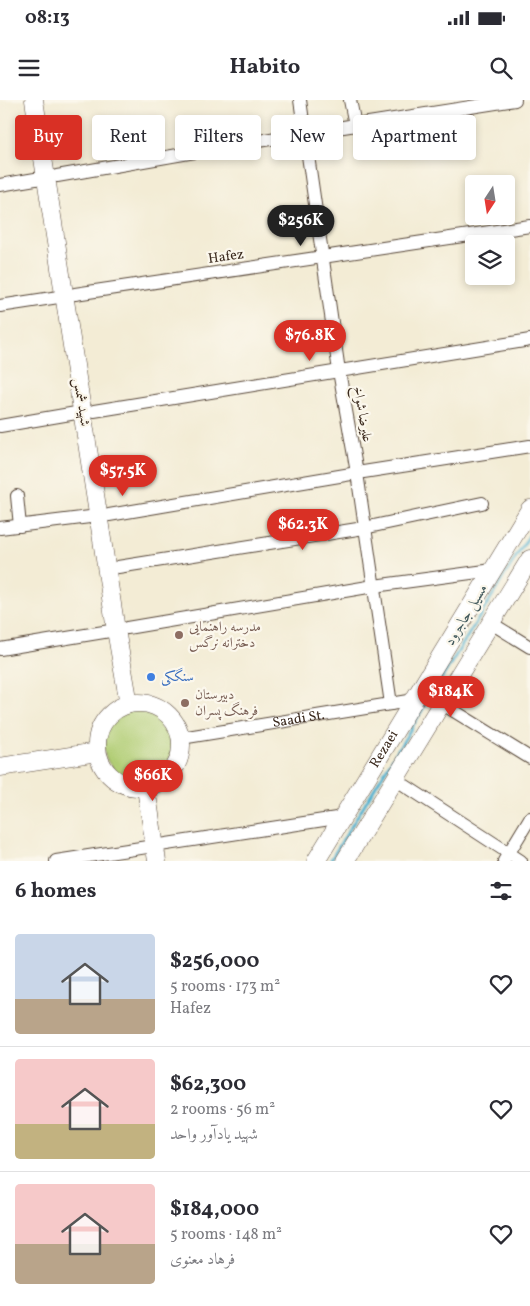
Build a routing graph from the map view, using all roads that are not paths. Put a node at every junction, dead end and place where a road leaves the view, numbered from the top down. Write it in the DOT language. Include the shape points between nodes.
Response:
graph roads {
  1 [pos="34,100"];
  2 [pos="44,100"];
  3 [pos="300,100"];
  4 [pos="350,100"];
  5 [pos="515,100"];
  6 [pos="302,115"];
  7 [pos="353,115"];
  8 [pos="419,115"];
  9 [pos="271,139"];
  10 [pos="309,160"];
  11 [pos="52,176"];
  12 [pos="0,185"];
  13 [pos="530,226"];
  14 [pos="324,258"];
  15 [pos="70,295"];
  16 [pos="0,306"];
  17 [pos="530,340"];
  18 [pos="339,371"];
  19 [pos="88,412"];
  20 [pos="0,426"];
  21 [pos="530,446"];
  22 [pos="357,473"];
  23 [pos="17,496"];
  24 [pos="482,503"];
  25 [pos="530,509"];
  26 [pos="103,515"];
  27 [pos="20,526"];
  28 [pos="0,528"];
  29 [pos="364,528"];
  30 [pos="530,559"];
  31 [pos="118,567"];
  32 [pos="493,570"];
  33 [pos="525,578"];
  34 [pos="374,586"];
  35 [pos="491,623"];
  36 [pos="121,629"];
  37 [pos="530,647"];
  38 [pos="0,649"];
  39 [pos="415,700"];
  40 [pos="442,702"];
  41 [pos="133,703"];
  42 [pos="392,704"];
  43 [pos="181,738"];
  44 [pos="97,752"];
  45 [pos="530,758"];
  46 [pos="0,767"];
  47 [pos="395,779"];
  48 [pos="146,788"];
  49 [pos="343,817"];
  50 [pos="530,818"];
  51 [pos="156,853"];
  52 [pos="506,857"];
  53 [pos="56,861"];
  54 [pos="316,861"];
  55 [pos="345,861"];
  56 [pos="520,861"];
  1 -- 11 [label="main road, شهید شمس"];
  2 -- 11 [label="main road, شهید شمس"];
  3 -- 6 [label="street, علیرضا شواخ"];
  4 -- 7 [label="street"];
  5 -- 8 [label="street"];
  9 -- 11 [label="street"];
  10 -- 14 [label="street, علیرضا شواخ"];
  11 -- 12 [label="street"];
  11 -- 15 [label="main road, شهید شمس"];
  13 -- 14 [label="street, Hafez"];
  14 -- 15 [label="street, Hafez"];
  14 -- 18 [label="street, علیرضا شواخ"];
  15 -- 16 [label="street, Hafez"];
  15 -- 19 [label="main road, شهید شمس"];
  17 -- 18 [label="street"];
  18 -- 19 [label="street"];
  18 -- 22 [label="street, علیرضا شواخ"];
  19 -- 20 [label="street"];
  19 -- 26 [label="main road, شهید شمس"];
  21 -- 22 [label="street"];
  22 -- 26 [label="street"];
  22 -- 29 [label="street, علیرضا شواخ"];
  23 -- 27 [label="street"];
  24 -- 29 [label="street"];
  25 -- 32 [label="main road, Rezaei"];
  26 -- 27 [label="street"];
  26 -- 31 [label="main road, شهید شمس"];
  26 -- 36 [label="main road, شهید شمس"];
  27 -- 28 [label="street"];
  29 -- 31 [label="street"];
  29 -- 34 [label="street, علیرضا شواخ"];
  30 -- 33 [label="main road, Rezaei"];
  31 -- 36 [label="main road, شهید شمس"];
  32 -- 34 [label="street"];
  32 -- 39 [label="main road, Rezaei"];
  33 -- 35 [label="main road, Rezaei"];
  34 -- 36 [label="street"];
  34 -- 42 [label="street, علیرضا شواخ"];
  35 -- 37 [label="street"];
  35 -- 40 [label="main road, Rezaei"];
  36 -- 38 [label="street"];
  36 -- 41 [label="main road, شهید شمس"];
  39 -- 42 [label="street, Saadi St."];
  39 -- 49 [label="main road, Rezaei"];
  40 -- 45 [label="street"];
  40 -- 47 [label="main road, Rezaei"];
  41 -- 43 [label="main road" via="158,707 169,715"];
  41 -- 44 [label="main road" via="119,708 101,726"];
  42 -- 43 [label="street, Saadi St."];
  43 -- 48 [label="main road" via="182,752 178,764 159,784"];
  44 -- 46 [label="main road"];
  44 -- 48 [label="main road" via="109,776 132,788"];
  47 -- 52 [label="street"];
  47 -- 55 [label="main road, Rezaei"];
  48 -- 51 [label="main road"];
  49 -- 51 [label="street"];
  49 -- 54 [label="main road, Rezaei"];
  50 -- 52 [label="street"];
  51 -- 53 [label="street"];
  52 -- 56 [label="street"];
}
